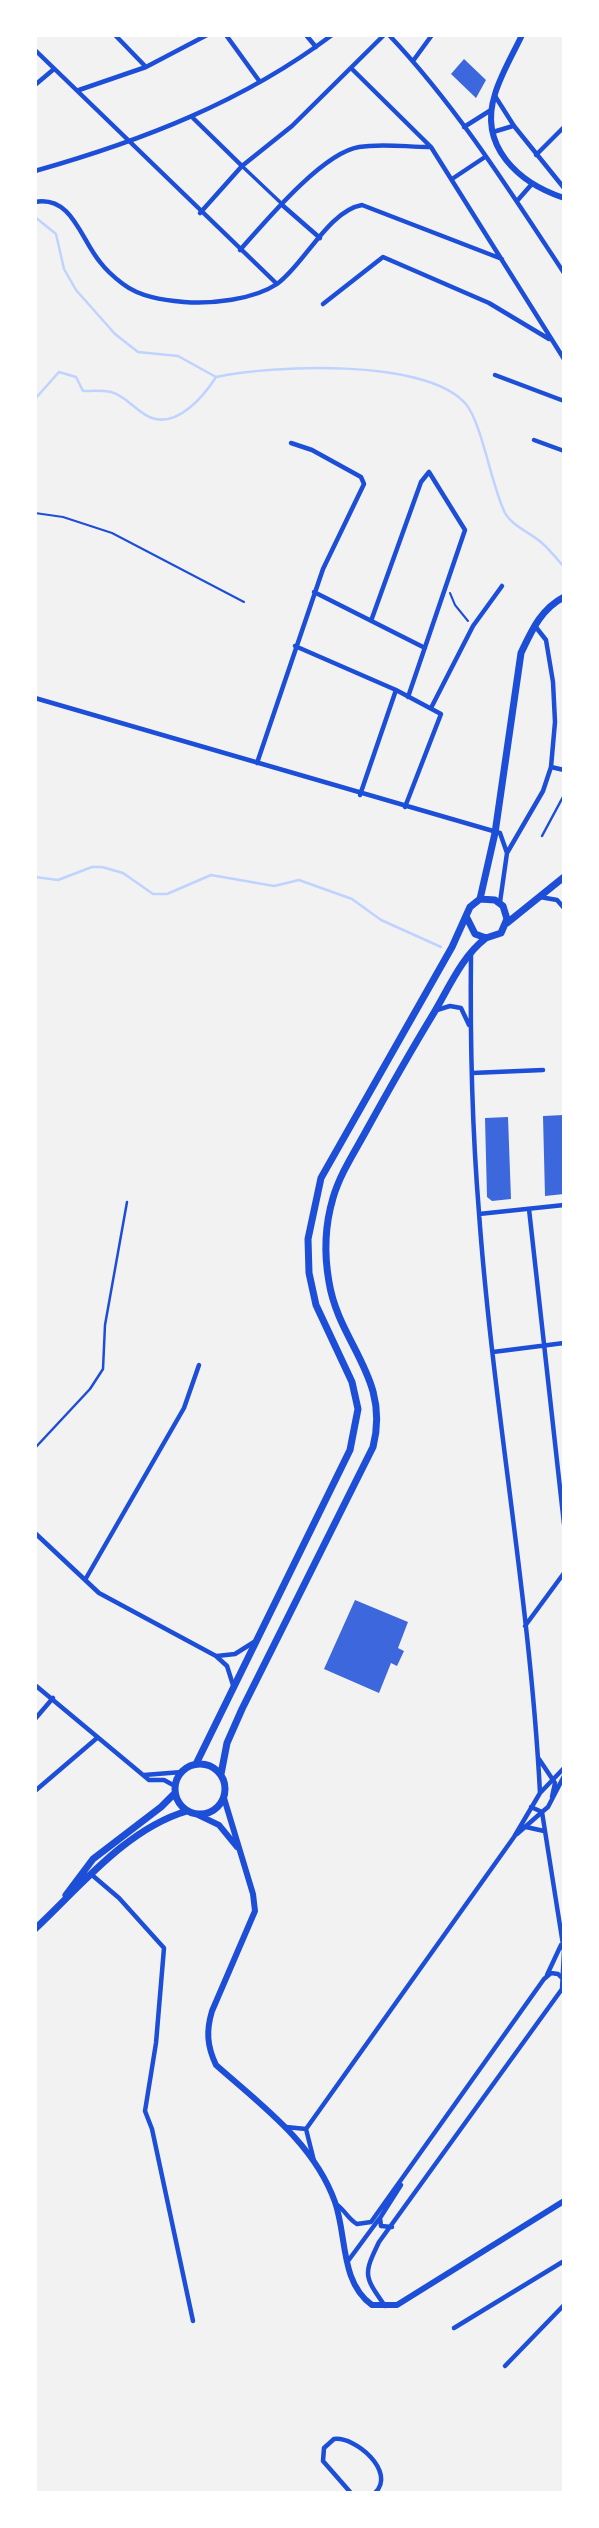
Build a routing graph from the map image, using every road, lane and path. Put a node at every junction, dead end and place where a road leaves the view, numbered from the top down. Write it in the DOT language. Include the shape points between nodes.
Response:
graph roads {
  1 [pos="115,35"];
  2 [pos="206,35"];
  3 [pos="226,35"];
  4 [pos="306,35"];
  5 [pos="332,35"];
  6 [pos="386,35"];
  7 [pos="432,35"];
  8 [pos="522,35"];
  9 [pos="316,47"];
  10 [pos="35,51"];
  11 [pos="413,61"];
  12 [pos="146,67"];
  13 [pos="54,69"];
  14 [pos="352,69"];
  15 [pos="260,82"];
  16 [pos="35,86"];
  17 [pos="79,90"];
  18 [pos="495,94"];
  19 [pos="491,110"];
  20 [pos="193,118"];
  21 [pos="514,126"];
  22 [pos="464,127"];
  23 [pos="564,127"];
  24 [pos="493,132"];
  25 [pos="132,141"];
  26 [pos="431,147"];
  27 [pos="536,155"];
  28 [pos="485,157"];
  29 [pos="242,166"];
  30 [pos="35,171"];
  31 [pos="452,178"];
  32 [pos="531,185"];
  33 [pos="564,188"];
  34 [pos="564,198"];
  35 [pos="517,201"];
  36 [pos="35,202"];
  37 [pos="281,203"];
  38 [pos="200,212"];
  39 [pos="320,238"];
  40 [pos="240,250"];
  41 [pos="502,259"];
  42 [pos="564,271"];
  43 [pos="277,284"];
  44 [pos="323,304"];
  45 [pos="552,340"];
  46 [pos="564,359"];
  47 [pos="495,375"];
  48 [pos="564,401"];
  49 [pos="534,440"];
  50 [pos="291,443"];
  51 [pos="564,451"];
  52 [pos="35,513"];
  53 [pos="502,586"];
  54 [pos="445,591"];
  55 [pos="314,592"];
  56 [pos="564,597"];
  57 [pos="244,602"];
  58 [pos="371,621"];
  59 [pos="473,626"];
  60 [pos="534,626"];
  61 [pos="295,646"];
  62 [pos="425,648"];
  63 [pos="396,690"];
  64 [pos="408,697"];
  65 [pos="35,698"];
  66 [pos="431,708"];
  67 [pos="257,763"];
  68 [pos="551,766"];
  69 [pos="564,770"];
  70 [pos="360,794"];
  71 [pos="564,795"];
  72 [pos="405,807"];
  73 [pos="495,833"];
  74 [pos="542,836"];
  75 [pos="507,853"];
  76 [pos="564,877"];
  77 [pos="536,897"];
  78 [pos="480,899"];
  79 [pos="500,902"];
  80 [pos="564,908"];
  81 [pos="467,918"];
  82 [pos="507,924"];
  83 [pos="486,938"];
  84 [pos="471,953"];
  85 [pos="436,1010"];
  86 [pos="471,1027"];
  87 [pos="542,1070"];
  88 [pos="472,1073"];
  89 [pos="127,1202"];
  90 [pos="564,1205"];
  91 [pos="529,1209"];
  92 [pos="479,1214"];
  93 [pos="564,1343"];
  94 [pos="545,1346"];
  95 [pos="493,1352"];
  96 [pos="199,1365"];
  97 [pos="35,1448"];
  98 [pos="564,1524"];
  99 [pos="35,1533"];
  100 [pos="564,1573"];
  101 [pos="85,1580"];
  102 [pos="525,1626"];
  103 [pos="256,1641"];
  104 [pos="216,1656"];
  105 [pos="35,1685"];
  106 [pos="233,1685"];
  107 [pos="53,1698"];
  108 [pos="35,1719"];
  109 [pos="97,1738"];
  110 [pos="539,1758"];
  111 [pos="196,1764"];
  112 [pos="564,1768"];
  113 [pos="182,1772"];
  114 [pos="221,1774"];
  115 [pos="144,1775"];
  116 [pos="564,1776"];
  117 [pos="554,1779"];
  118 [pos="175,1790"];
  119 [pos="35,1791"];
  120 [pos="540,1794"];
  121 [pos="224,1798"];
  122 [pos="551,1800"];
  123 [pos="531,1807"];
  124 [pos="187,1811"];
  125 [pos="542,1812"];
  126 [pos="196,1814"];
  127 [pos="525,1828"];
  128 [pos="545,1831"];
  129 [pos="514,1837"];
  130 [pos="238,1849"];
  131 [pos="92,1875"];
  132 [pos="60,1904"];
  133 [pos="35,1929"];
  134 [pos="561,1944"];
  135 [pos="544,1979"];
  136 [pos="563,1979"];
  137 [pos="282,2125"];
  138 [pos="306,2129"];
  139 [pos="314,2161"];
  140 [pos="564,2201"];
  141 [pos="335,2204"];
  142 [pos="378,2216"];
  143 [pos="393,2227"];
  144 [pos="348,2261"];
  145 [pos="564,2261"];
  146 [pos="564,2305"];
  147 [pos="386,2307"];
  148 [pos="193,2320"];
  149 [pos="454,2328"];
  150 [pos="505,2366"];
  151 [pos="381,2482"];
  152 [pos="351,2493"];
  153 [pos="375,2493"];
  154 [pos="385,2493"];
  1 -- 12 [label="street"];
  2 -- 12 [label="street"];
  3 -- 15 [label="street"];
  4 -- 9 [label="street"];
  5 -- 9 [label="street"];
  6 -- 11 [label="street"];
  6 -- 14 [label="street"];
  7 -- 11 [label="street"];
  8 -- 18 [label="main road"];
  9 -- 15 [label="street"];
  10 -- 13 [label="street"];
  11 -- 22 [label="street"];
  12 -- 17 [label="street"];
  13 -- 16 [label="street"];
  13 -- 17 [label="street"];
  14 -- 26 [label="street"];
  14 -- 29 [label="street"];
  15 -- 20 [label="street"];
  17 -- 25 [label="street"];
  18 -- 19 [label="main road"];
  18 -- 21 [label="street"];
  19 -- 22 [label="street"];
  19 -- 24 [label="main road"];
  20 -- 25 [label="street"];
  20 -- 29 [label="street"];
  21 -- 24 [label="street"];
  21 -- 27 [label="street"];
  22 -- 28 [label="street"];
  23 -- 27 [label="street"];
  24 -- 32 [label="main road" via="506,160"];
  25 -- 30 [label="street"];
  25 -- 38 [label="street"];
  26 -- 31 [label="street"];
  26 -- 37 [label="street" via="360,146 349,150"];
  27 -- 33 [label="street"];
  28 -- 31 [label="street"];
  28 -- 35 [label="street"];
  29 -- 37 [label="street"];
  29 -- 38 [label="street"];
  31 -- 41 [label="street"];
  32 -- 34 [label="main road"];
  32 -- 35 [label="street"];
  35 -- 42 [label="street"];
  36 -- 43 [label="street" via="50,201 62,207 99,262 124,286 148,297 213,302"];
  37 -- 39 [label="street"];
  37 -- 40 [label="street"];
  38 -- 40 [label="street"];
  39 -- 41 [label="street" via="341,215 362,205"];
  39 -- 43 [label="street"];
  40 -- 43 [label="street"];
  41 -- 45 [label="street"];
  44 -- 45 [label="street" via="383,257 489,303"];
  45 -- 46 [label="street"];
  47 -- 48 [label="street"];
  49 -- 51 [label="street"];
  50 -- 55 [label="street" via="361,477 364,484"];
  52 -- 57 [label="path" via="113,533"];
  53 -- 59 [label="street"];
  54 -- 58 [label="street" via="465,530 429,472 421,482"];
  54 -- 59 [label="path"];
  54 -- 62 [label="street"];
  55 -- 58 [label="street"];
  55 -- 61 [label="street"];
  56 -- 60 [label="main road"];
  58 -- 62 [label="street"];
  59 -- 66 [label="street"];
  60 -- 68 [label="street" via="547,640 555,722"];
  60 -- 73 [label="main road" via="522,653 513,695"];
  61 -- 63 [label="street"];
  61 -- 67 [label="street"];
  62 -- 64 [label="street"];
  63 -- 64 [label="street"];
  63 -- 70 [label="street"];
  64 -- 66 [label="street"];
  65 -- 67 [label="street"];
  66 -- 72 [label="street" via="441,714"];
  67 -- 70 [label="street"];
  68 -- 69 [label="street"];
  68 -- 75 [label="street" via="543,791"];
  70 -- 72 [label="street"];
  71 -- 74 [label="lane"];
  72 -- 73 [label="street"];
  73 -- 75 [label="street" via="504,837"];
  73 -- 78 [label="main road"];
  75 -- 79 [label="street"];
  76 -- 77 [label="main road"];
  77 -- 80 [label="street" via="557,900"];
  77 -- 82 [label="main road"];
  78 -- 79 [label="main road"];
  78 -- 81 [label="main road" via="470,906"];
  79 -- 82 [label="main road"];
  81 -- 83 [label="main road" via="470,930"];
  81 -- 103 [label="main road" via="334,1150 312,1207 309,1262 316,1305 352,1382 357,1427"];
  82 -- 83 [label="main road" via="501,933"];
  83 -- 84 [label="main road"];
  84 -- 85 [label="main road"];
  84 -- 86 [label="street"];
  85 -- 86 [label="street" via="461,1008"];
  85 -- 114 [label="main road" via="341,1176 327,1226 329,1286 372,1383 378,1430 242,1709"];
  86 -- 88 [label="street"];
  87 -- 88 [label="street"];
  88 -- 92 [label="street"];
  89 -- 97 [label="lane" via="105,1325 103,1369"];
  90 -- 91 [label="street"];
  91 -- 92 [label="street"];
  91 -- 94 [label="street"];
  92 -- 95 [label="street"];
  93 -- 94 [label="street"];
  94 -- 95 [label="street"];
  94 -- 98 [label="street"];
  95 -- 102 [label="street"];
  96 -- 101 [label="street" via="184,1408"];
  99 -- 101 [label="street"];
  100 -- 102 [label="street"];
  101 -- 104 [label="street" via="99,1593"];
  102 -- 110 [label="street"];
  103 -- 104 [label="street" via="235,1654"];
  103 -- 106 [label="main road"];
  104 -- 106 [label="street" via="227,1666"];
  105 -- 107 [label="street"];
  106 -- 111 [label="main road"];
  107 -- 108 [label="street"];
  107 -- 109 [label="street"];
  109 -- 115 [label="street"];
  109 -- 119 [label="street"];
  110 -- 117 [label="street"];
  110 -- 120 [label="street"];
  111 -- 113 [label="main road"];
  111 -- 114 [label="main road" via="213,1767"];
  112 -- 117 [label="street"];
  113 -- 115 [label="street"];
  113 -- 118 [label="main road"];
  114 -- 121 [label="main road"];
  115 -- 118 [label="street" via="149,1780 164,1780"];
  116 -- 122 [label="street"];
  117 -- 120 [label="street"];
  117 -- 122 [label="street"];
  118 -- 124 [label="main road"];
  118 -- 132 [label="main road" via="161,1807 93,1858"];
  120 -- 123 [label="street"];
  121 -- 126 [label="main road" via="210,1813"];
  121 -- 130 [label="main road"];
  122 -- 125 [label="street"];
  123 -- 125 [label="street"];
  123 -- 129 [label="street"];
  124 -- 126 [label="main road"];
  124 -- 131 [label="main road" via="142,1835"];
  125 -- 127 [label="street"];
  125 -- 128 [label="street"];
  126 -- 130 [label="main road" via="219,1825"];
  127 -- 128 [label="street"];
  127 -- 129 [label="street"];
  128 -- 134 [label="street"];
  129 -- 138 [label="street"];
  130 -- 137 [label="main road" via="255,1911 212,2011 208,2041 216,2065"];
  131 -- 132 [label="main road"];
  131 -- 148 [label="street" via="164,1948 145,2111"];
  132 -- 133 [label="main road"];
  134 -- 135 [label="street"];
  134 -- 136 [label="street"];
  135 -- 136 [label="street" via="551,1973"];
  135 -- 142 [label="street"];
  136 -- 143 [label="street" via="553,2004"];
  137 -- 138 [label="street"];
  137 -- 139 [label="main road"];
  138 -- 139 [label="street"];
  139 -- 141 [label="main road"];
  140 -- 147 [label="main road" via="408,2300"];
  141 -- 142 [label="street" via="357,2224"];
  141 -- 144 [label="main road"];
  142 -- 143 [label="street" via="381,2226"];
  142 -- 144 [label="street"];
  143 -- 147 [label="street" via="379,2242 367,2268 367,2281"];
  144 -- 147 [label="main road" via="357,2291 372,2305"];
  145 -- 149 [label="street"];
  146 -- 150 [label="street"];
  151 -- 152 [label="street" via="378,2466 354,2442 334,2439 324,2448 323,2461"];
  151 -- 153 [label="street"];
  151 -- 154 [label="street"];
}
